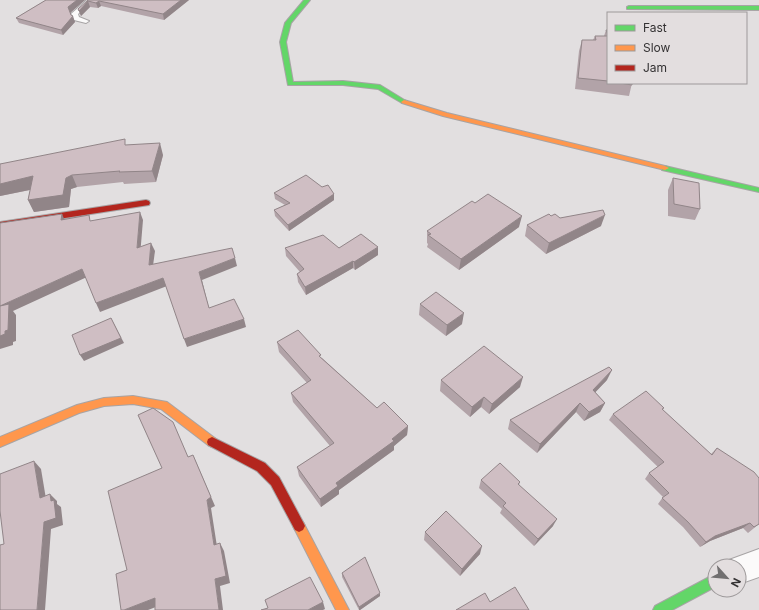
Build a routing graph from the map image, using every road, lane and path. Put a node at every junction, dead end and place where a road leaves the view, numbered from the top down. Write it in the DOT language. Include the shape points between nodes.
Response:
graph roads {
  1 [pos="91,0"];
  2 [pos="307,0"];
  3 [pos="630,8"];
  4 [pos="759,8"];
  5 [pos="86,21"];
  6 [pos="759,190"];
  7 [pos="146,203"];
  8 [pos="0,225"];
  9 [pos="0,442"];
  10 [pos="759,563"];
  11 [pos="747,567"];
  12 [pos="707,584"];
  13 [pos="343,610"];
  14 [pos="659,610"];
  1 -- 5 [label="lane" via="74,14 76,19"];
  2 -- 6 [label="street" via="288,23 283,42 290,84 343,83 380,87 408,104 445,115"];
  3 -- 4 [label="street"];
  7 -- 8 [label="street"];
  9 -- 13 [label="street" via="77,409 104,402 133,400 163,405 219,447 261,467 275,481"];
  10 -- 11 [label="street"];
  12 -- 14 [label="street"];
}
